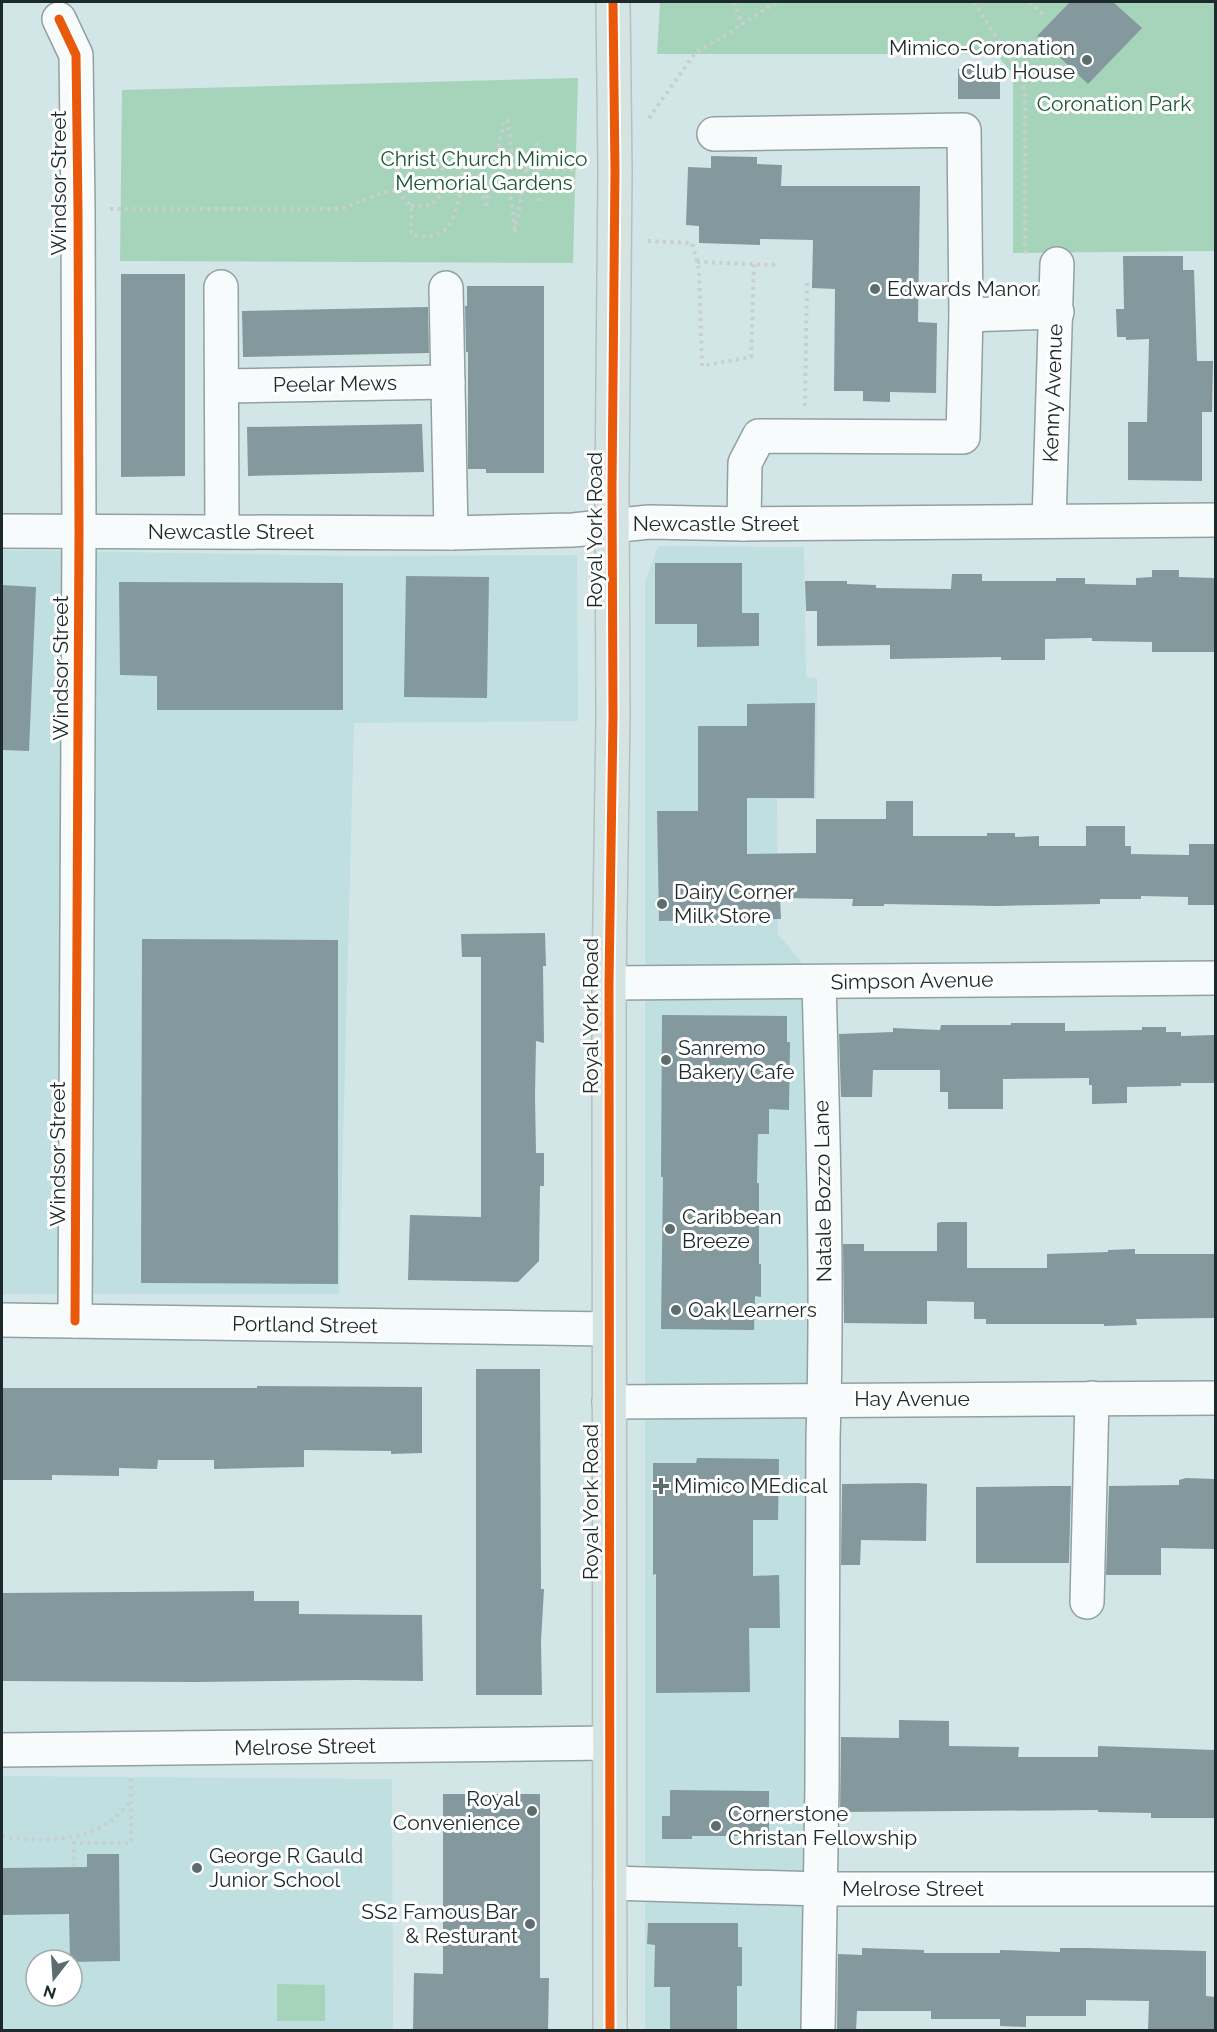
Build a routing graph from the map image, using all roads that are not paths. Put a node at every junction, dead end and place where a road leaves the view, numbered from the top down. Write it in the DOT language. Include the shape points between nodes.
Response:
graph roads {
  1 [pos="613,2"];
  2 [pos="59,19"];
  3 [pos="714,134"];
  4 [pos="1057,264"];
  5 [pos="221,287"];
  6 [pos="446,288"];
  7 [pos="1057,312"];
  8 [pos="966,315"];
  9 [pos="448,382"];
  10 [pos="222,386"];
  11 [pos="1215,520"];
  12 [pos="1049,521"];
  13 [pos="744,524"];
  14 [pos="612,525"];
  15 [pos="2,531"];
  16 [pos="79,531"];
  17 [pos="222,531"];
  18 [pos="451,533"];
  19 [pos="1215,978"];
  20 [pos="819,982"];
  21 [pos="609,983"];
  22 [pos="2,1320"];
  23 [pos="75,1322"];
  24 [pos="609,1329"];
  25 [pos="1092,1398"];
  26 [pos="1215,1398"];
  27 [pos="825,1399"];
  28 [pos="609,1402"];
  29 [pos="1087,1602"];
  30 [pos="609,1743"];
  31 [pos="2,1750"];
  32 [pos="610,1883"];
  33 [pos="1215,1888"];
  34 [pos="820,1889"];
  35 [pos="610,2031"];
  36 [pos="818,2031"];
  1 -- 14 [label="main road, Royal York Road"];
  2 -- 16 [label="street, Windsor Street" via="76,55"];
  3 -- 8 [label="street" via="964,130"];
  4 -- 7 [label="street, Kenny Avenue"];
  5 -- 10 [label="street"];
  6 -- 9 [label="street"];
  7 -- 8 [label="street"];
  7 -- 12 [label="street, Kenny Avenue"];
  8 -- 13 [label="street" via="963,437 759,436 745,463"];
  9 -- 10 [label="street, Peelar Mews"];
  9 -- 18 [label="street"];
  10 -- 17 [label="street"];
  11 -- 12 [label="street, Newcastle Street"];
  12 -- 13 [label="street, Newcastle Street"];
  13 -- 14 [label="street, Newcastle Street"];
  14 -- 18 [label="street, Newcastle Street" via="573,530"];
  14 -- 21 [label="main road, Royal York Road"];
  15 -- 16 [label="street, Newcastle Street"];
  16 -- 17 [label="street, Newcastle Street"];
  16 -- 23 [label="street, Windsor Street"];
  17 -- 18 [label="street, Newcastle Street"];
  19 -- 20 [label="street, Simpson Avenue"];
  20 -- 21 [label="street, Simpson Avenue"];
  20 -- 27 [label="street, Natale Bozzo Lane"];
  21 -- 24 [label="main road, Royal York Road"];
  22 -- 23 [label="street, Portland Street"];
  23 -- 24 [label="street, Portland Street"];
  24 -- 28 [label="main road, Royal York Road"];
  25 -- 26 [label="street, Hay Avenue"];
  25 -- 27 [label="street, Hay Avenue"];
  25 -- 29 [label="street"];
  27 -- 28 [label="street, Hay Avenue"];
  27 -- 34 [label="street, Natale Bozzo Lane"];
  28 -- 30 [label="main road, Royal York Road"];
  30 -- 31 [label="street, Melrose Street"];
  30 -- 32 [label="main road, Royal York Road"];
  32 -- 34 [label="street, Melrose Street"];
  32 -- 35 [label="main road, Royal York Road"];
  33 -- 34 [label="street, Melrose Street"];
  34 -- 36 [label="street, Natale Bozzo Lane"];
}
